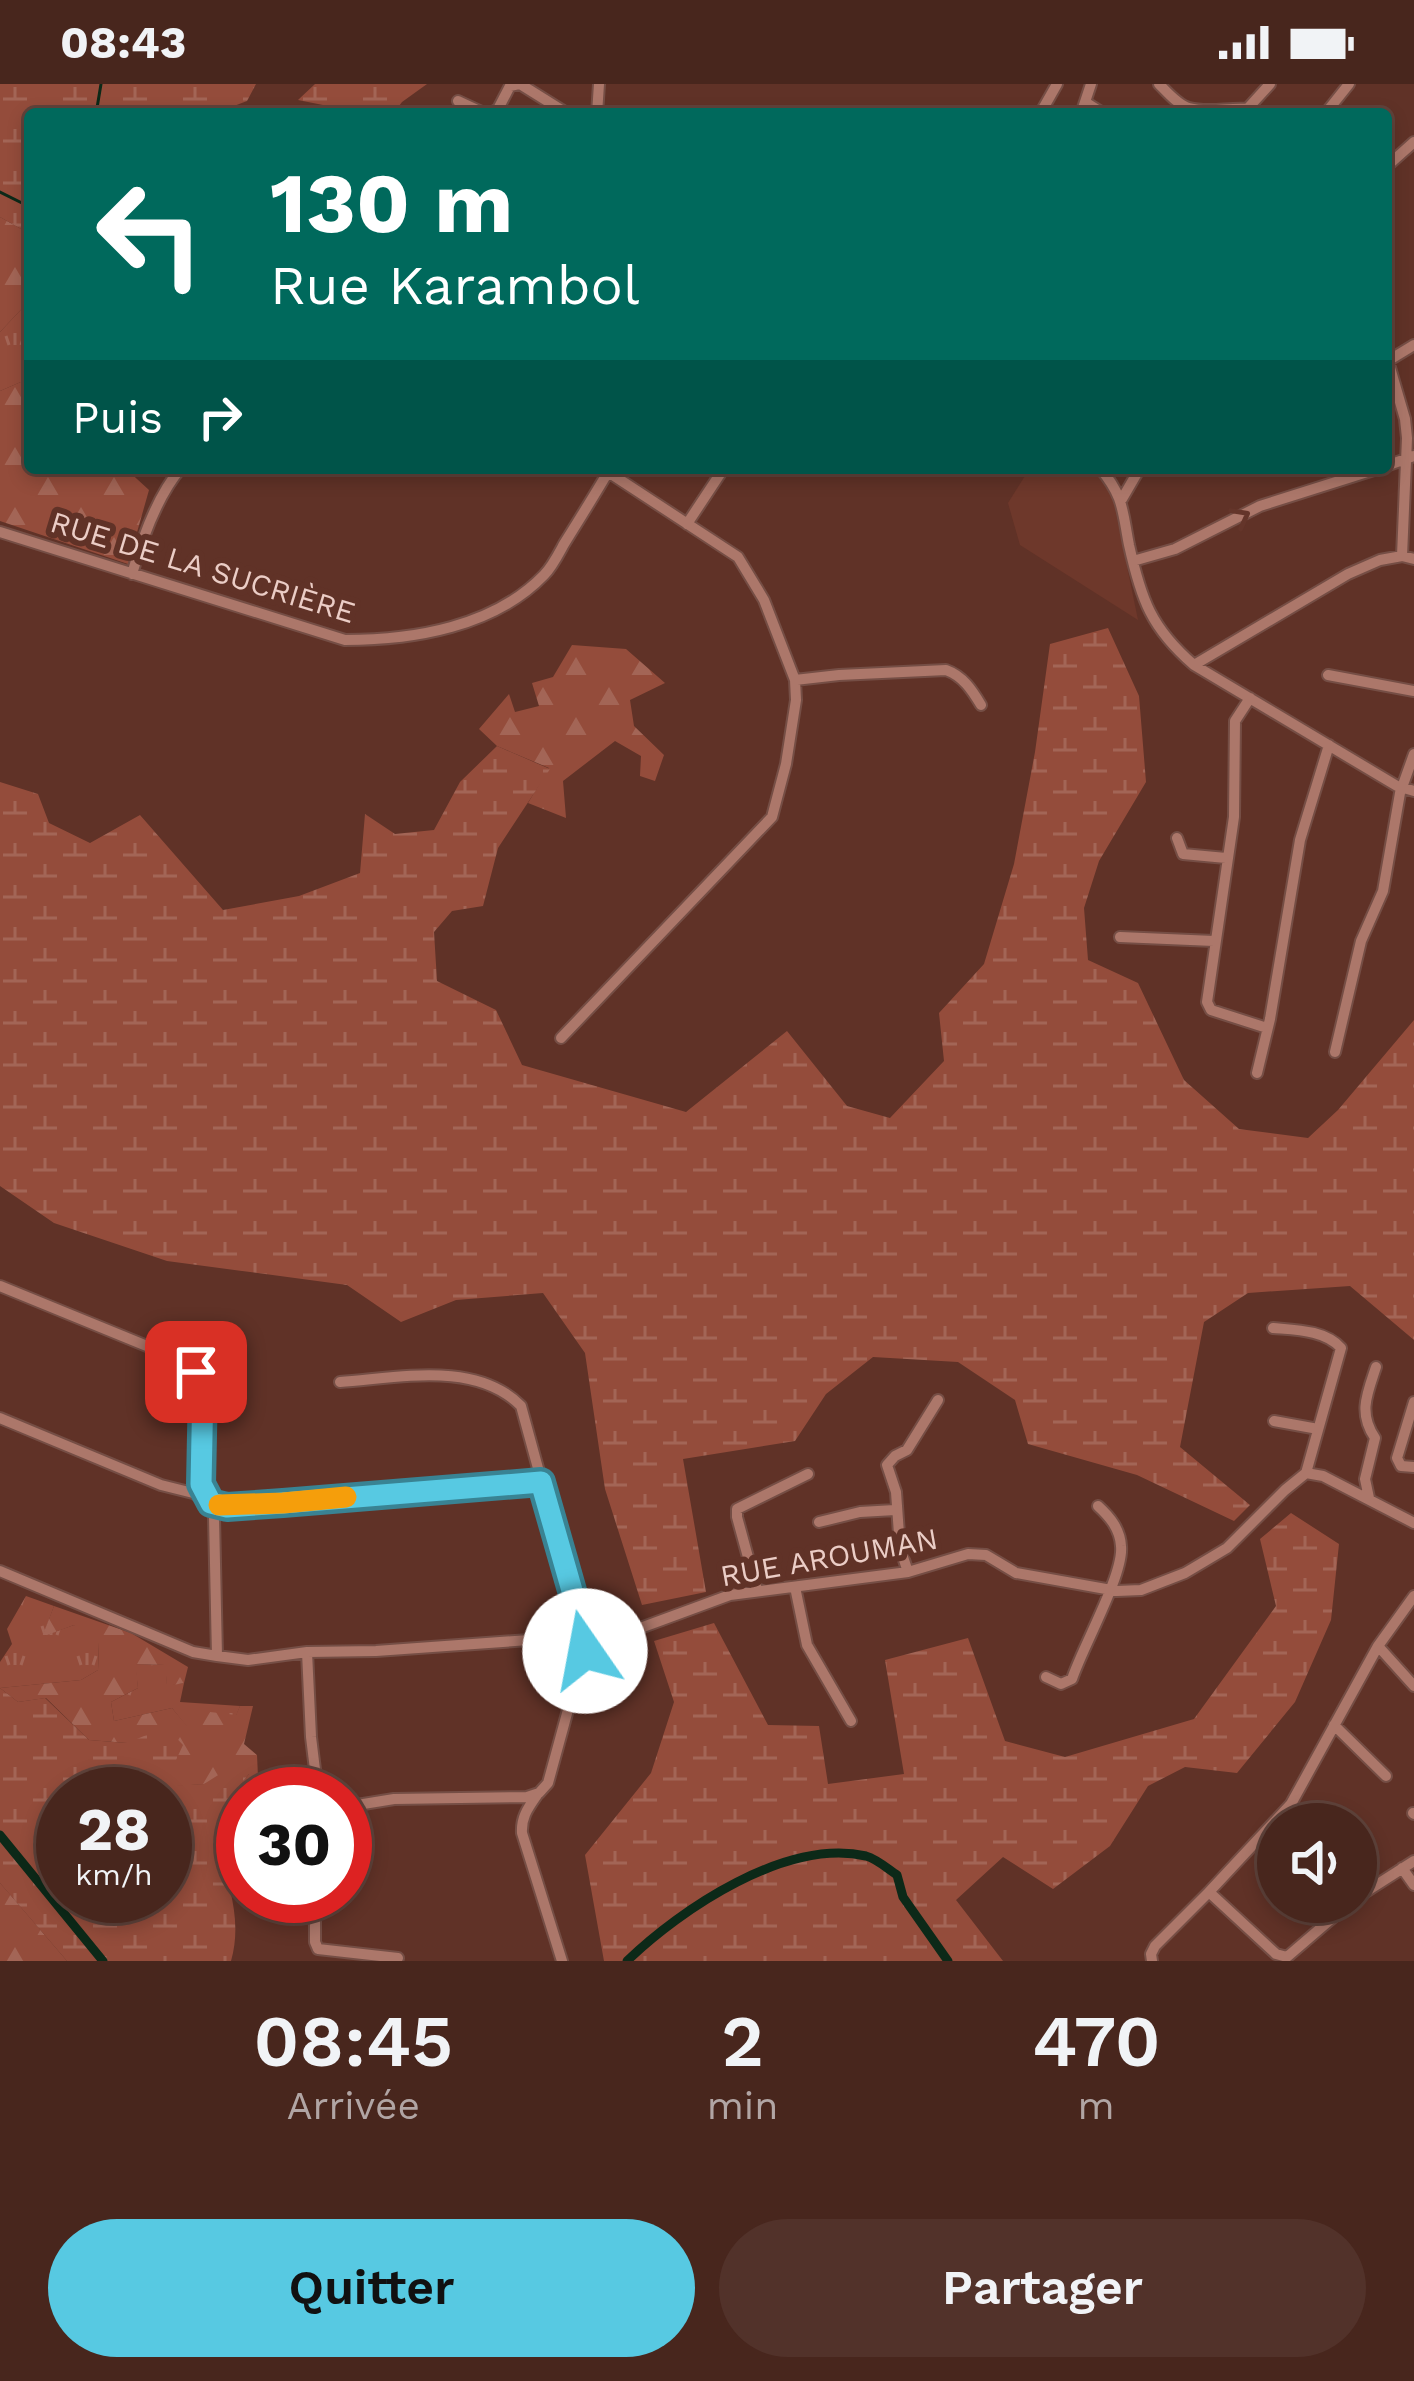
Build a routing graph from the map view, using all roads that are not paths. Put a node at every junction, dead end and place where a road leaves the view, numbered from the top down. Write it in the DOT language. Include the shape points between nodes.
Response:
graph roads {
  1 [pos="519,84"];
  2 [pos="1091,84"];
  3 [pos="1159,84"];
  4 [pos="1270,84"];
  5 [pos="1349,84"];
  6 [pos="458,100"];
  7 [pos="1249,107"];
  8 [pos="475,108"];
  9 [pos="499,108"];
  10 [pos="558,108"];
  11 [pos="1083,108"];
  12 [pos="1186,108"];
  13 [pos="1241,108"];
  14 [pos="1330,108"];
  15 [pos="1392,376"];
  16 [pos="1410,457"];
  17 [pos="177,474"];
  18 [pos="603,474"];
  19 [pos="611,474"];
  20 [pos="720,474"];
  21 [pos="1105,474"];
  22 [pos="1137,474"];
  23 [pos="1361,474"];
  24 [pos="1122,499"];
  25 [pos="687,524"];
  26 [pos="0,532"];
  27 [pos="1408,558"];
  28 [pos="1133,561"];
  29 [pos="132,574"];
  30 [pos="1194,665"];
  31 [pos="1328,675"];
  32 [pos="795,680"];
  33 [pos="1414,692"];
  34 [pos="1250,698"];
  35 [pos="982,705"];
  36 [pos="1330,745"];
  37 [pos="1414,754"];
  38 [pos="1408,789"];
  39 [pos="1177,838"];
  40 [pos="1226,858"];
  41 [pos="1120,937"];
  42 [pos="1214,940"];
  43 [pos="1267,1028"];
  44 [pos="561,1038"];
  45 [pos="1334,1052"];
  46 [pos="1257,1073"];
  47 [pos="0,1286"];
  48 [pos="1273,1328"];
  49 [pos="1376,1367"];
  50 [pos="340,1382"];
  51 [pos="938,1400"];
  52 [pos="1414,1402"];
  53 [pos="0,1418"];
  54 [pos="1274,1421"];
  55 [pos="1318,1429"];
  56 [pos="1414,1468"];
  57 [pos="1306,1473"];
  58 [pos="808,1474"];
  59 [pos="541,1482"];
  60 [pos="1369,1498"];
  61 [pos="211,1503"];
  62 [pos="1098,1506"];
  63 [pos="895,1510"];
  64 [pos="819,1522"];
  65 [pos="1414,1523"];
  66 [pos="0,1571"];
  67 [pos="908,1572"];
  68 [pos="795,1586"];
  69 [pos="1109,1588"];
  70 [pos="757,1590"];
  71 [pos="1414,1596"];
  72 [pos="585,1636"];
  73 [pos="1378,1646"];
  74 [pos="307,1652"];
  75 [pos="217,1657"];
  76 [pos="1046,1677"];
  77 [pos="1414,1686"];
  78 [pos="851,1721"];
  79 [pos="1334,1725"];
  80 [pos="315,1767"];
  81 [pos="1386,1776"];
  82 [pos="539,1793"];
  83 [pos="372,1803"];
  84 [pos="1408,1865"];
  85 [pos="1377,1885"];
  86 [pos="1414,1885"];
  87 [pos="1209,1892"];
  88 [pos="315,1923"];
  89 [pos="1327,1923"];
  90 [pos="398,1958"];
  91 [pos="562,1961"];
  92 [pos="1152,1961"];
  1 -- 9 [label="street"];
  1 -- 10 [label="street"];
  2 -- 11 [label="street"];
  3 -- 12 [label="street"];
  4 -- 7 [label="street"];
  5 -- 14 [label="street"];
  6 -- 8 [label="street"];
  7 -- 13 [label="street"];
  15 -- 16 [label="street"];
  16 -- 27 [label="street"];
  17 -- 29 [label="street"];
  18 -- 29 [label="street, RUE DE LA SUCRIÈRE" via="547,573 493,613 417,635 345,640"];
  19 -- 25 [label="street"];
  20 -- 25 [label="street"];
  21 -- 24 [label="street"];
  22 -- 24 [label="street"];
  28 -- 23 [label="street, one-way" via="1260,506"];
  24 -- 28 [label="street"];
  25 -- 32 [label="street" via="748,570"];
  26 -- 29 [label="street, RUE DE LA SUCRIÈRE"];
  27 -- 30 [label="street" via="1348,574"];
  28 -- 30 [label="street" via="1146,607 1167,642"];
  30 -- 34 [label="street"];
  31 -- 33 [label="street"];
  32 -- 35 [label="street" via="946,670"];
  32 -- 44 [label="street" via="772,817"];
  34 -- 36 [label="street"];
  34 -- 40 [label="street" via="1235,721"];
  36 -- 38 [label="street"];
  36 -- 43 [label="street" via="1300,840"];
  37 -- 38 [label="street"];
  38 -- 45 [label="street"];
  39 -- 40 [label="street" via="1184,854"];
  40 -- 42 [label="street"];
  41 -- 42 [label="street"];
  42 -- 43 [label="street" via="1208,1006"];
  43 -- 46 [label="street"];
  47 -- 61 [label="street" via="196,1372 203,1386 201,1484"];
  48 -- 55 [label="street" via="1306,1331 1341,1348"];
  49 -- 60 [label="street" via="1364,1401 1375,1438"];
  50 -- 59 [label="street" via="458,1377 500,1389 521,1406"];
  51 -- 63 [label="street" via="908,1450 887,1465"];
  52 -- 56 [label="street" via="1397,1459"];
  53 -- 61 [label="street"];
  54 -- 55 [label="street"];
  55 -- 57 [label="street"];
  57 -- 60 [label="street"];
  57 -- 69 [label="street, RUE AROUMAN" via="1227,1548 1185,1573 1141,1590"];
  58 -- 70 [label="street" via="737,1509"];
  59 -- 61 [label="street"];
  59 -- 72 [label="street"];
  60 -- 65 [label="street"];
  61 -- 75 [label="street"];
  62 -- 69 [label="street" via="1122,1549"];
  63 -- 64 [label="street"];
  63 -- 67 [label="street"];
  66 -- 75 [label="street, RUE AROUMAN"];
  67 -- 68 [label="street, RUE AROUMAN"];
  67 -- 69 [label="street, RUE AROUMAN" via="986,1555 1016,1573"];
  68 -- 70 [label="street, RUE AROUMAN"];
  68 -- 78 [label="street" via="807,1645"];
  69 -- 76 [label="street" via="1072,1679"];
  70 -- 72 [label="street, RUE AROUMAN" via="643,1627"];
  71 -- 73 [label="street"];
  72 -- 74 [label="street, RUE AROUMAN"];
  72 -- 82 [label="street"];
  73 -- 77 [label="street"];
  73 -- 79 [label="street"];
  74 -- 75 [label="street, RUE AROUMAN"];
  74 -- 80 [label="street"];
  79 -- 81 [label="street"];
  79 -- 87 [label="street" via="1291,1804"];
  82 -- 83 [label="street"];
  82 -- 91 [label="street" via="522,1833"];
  84 -- 85 [label="street"];
  84 -- 86 [label="street"];
  87 -- 89 [label="street" via="1287,1957"];
  87 -- 92 [label="street" via="1155,1946"];
  88 -- 90 [label="street" via="315,1942 325,1952"];
}
